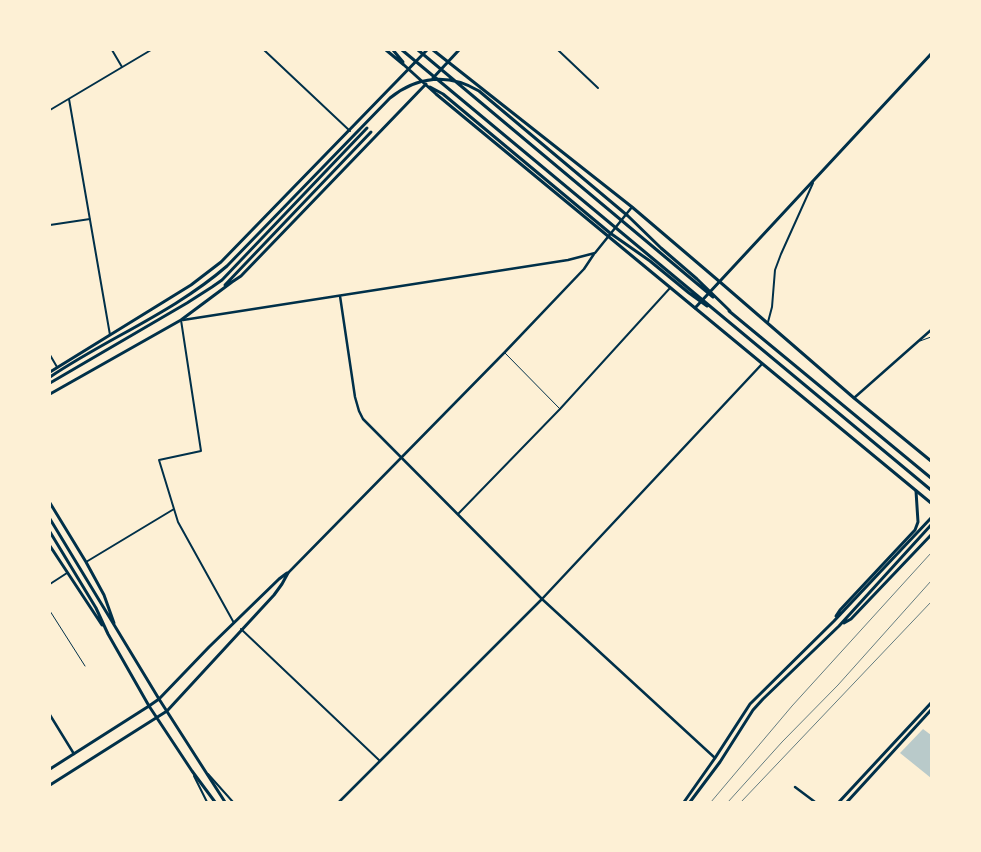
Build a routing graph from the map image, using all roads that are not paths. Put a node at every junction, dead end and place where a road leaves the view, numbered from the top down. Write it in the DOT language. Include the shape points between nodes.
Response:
graph roads {
  1 [pos="112,50"];
  2 [pos="152,50"];
  3 [pos="264,50"];
  4 [pos="386,50"];
  5 [pos="393,50"];
  6 [pos="402,50"];
  7 [pos="418,50"];
  8 [pos="427,50"];
  9 [pos="433,50"];
  10 [pos="460,50"];
  11 [pos="558,50"];
  12 [pos="931,54"];
  13 [pos="448,62"];
  14 [pos="404,65"];
  15 [pos="122,67"];
  16 [pos="427,86"];
  17 [pos="598,88"];
  18 [pos="69,99"];
  19 [pos="50,110"];
  20 [pos="367,128"];
  21 [pos="350,131"];
  22 [pos="371,132"];
  23 [pos="814,181"];
  24 [pos="632,207"];
  25 [pos="90,219"];
  26 [pos="50,225"];
  27 [pos="608,236"];
  28 [pos="595,252"];
  29 [pos="720,282"];
  30 [pos="670,288"];
  31 [pos="222,289"];
  32 [pos="340,296"];
  33 [pos="695,308"];
  34 [pos="730,311"];
  35 [pos="724,317"];
  36 [pos="181,320"];
  37 [pos="768,325"];
  38 [pos="931,330"];
  39 [pos="110,335"];
  40 [pos="931,337"];
  41 [pos="916,342"];
  42 [pos="504,353"];
  43 [pos="50,355"];
  44 [pos="762,364"];
  45 [pos="58,369"];
  46 [pos="50,372"];
  47 [pos="50,378"];
  48 [pos="50,383"];
  49 [pos="50,394"];
  50 [pos="854,398"];
  51 [pos="560,409"];
  52 [pos="402,458"];
  53 [pos="931,461"];
  54 [pos="931,478"];
  55 [pos="931,490"];
  56 [pos="916,491"];
  57 [pos="50,503"];
  58 [pos="931,503"];
  59 [pos="174,509"];
  60 [pos="458,514"];
  61 [pos="931,518"];
  62 [pos="50,519"];
  63 [pos="931,525"];
  64 [pos="50,532"];
  65 [pos="931,535"];
  66 [pos="50,546"];
  67 [pos="86,562"];
  68 [pos="67,573"];
  69 [pos="288,573"];
  70 [pos="50,584"];
  71 [pos="542,599"];
  72 [pos="50,611"];
  73 [pos="834,621"];
  74 [pos="234,623"];
  75 [pos="839,626"];
  76 [pos="241,629"];
  77 [pos="117,631"];
  78 [pos="108,634"];
  79 [pos="86,666"];
  80 [pos="159,699"];
  81 [pos="931,703"];
  82 [pos="149,706"];
  83 [pos="931,710"];
  84 [pos="167,711"];
  85 [pos="50,714"];
  86 [pos="157,717"];
  87 [pos="74,754"];
  88 [pos="715,758"];
  89 [pos="380,761"];
  90 [pos="200,765"];
  91 [pos="50,769"];
  92 [pos="192,771"];
  93 [pos="50,785"];
  94 [pos="795,787"];
  95 [pos="215,801"];
  96 [pos="207,802"];
  97 [pos="225,802"];
  98 [pos="233,802"];
  99 [pos="339,802"];
  100 [pos="684,802"];
  101 [pos="690,802"];
  102 [pos="815,802"];
  103 [pos="839,802"];
  104 [pos="847,802"];
  1 -- 15 [label="street"];
  2 -- 15 [label="street"];
  3 -- 21 [label="street"];
  4 -- 14 [label="main road"];
  5 -- 14 [label="main road"];
  6 -- 35 [label="main road"];
  7 -- 34 [label="main road"];
  8 -- 21 [label="main road"];
  9 -- 13 [label="main road"];
  10 -- 13 [label="main road"];
  11 -- 17 [label="street"];
  12 -- 23 [label="main road"];
  13 -- 24 [label="main road"];
  13 -- 31 [label="main road" via="241,276"];
  14 -- 16 [label="main road"];
  15 -- 18 [label="street"];
  16 -- 27 [label="main road"];
  16 -- 35 [label="main road" via="452,101 610,233"];
  18 -- 19 [label="street"];
  18 -- 25 [label="street"];
  20 -- 48 [label="main road" via="217,284"];
  21 -- 39 [label="main road" via="221,262 191,285"];
  22 -- 31 [label="main road"];
  23 -- 29 [label="main road"];
  23 -- 37 [label="street" via="780,254"];
  24 -- 27 [label="street"];
  24 -- 29 [label="main road"];
  25 -- 26 [label="street"];
  25 -- 39 [label="street"];
  27 -- 28 [label="street"];
  27 -- 30 [label="main road"];
  28 -- 32 [label="street" via="568,260"];
  28 -- 42 [label="street" via="584,269"];
  29 -- 33 [label="main road"];
  29 -- 37 [label="main road"];
  30 -- 33 [label="main road"];
  30 -- 51 [label="street"];
  31 -- 36 [label="main road"];
  32 -- 36 [label="street"];
  32 -- 52 [label="street" via="359,411"];
  33 -- 44 [label="main road"];
  34 -- 45 [label="main road" via="628,216 479,91 456,81 426,80 402,89 390,98 211,280"];
  34 -- 54 [label="main road"];
  35 -- 55 [label="main road"];
  36 -- 49 [label="main road"];
  36 -- 59 [label="street" via="201,451 160,460"];
  37 -- 50 [label="main road"];
  38 -- 41 [label="street"];
  39 -- 45 [label="main road"];
  40 -- 41 [label="lane"];
  41 -- 50 [label="street"];
  42 -- 51 [label="lane"];
  42 -- 52 [label="street"];
  43 -- 45 [label="street"];
  44 -- 56 [label="main road"];
  44 -- 71 [label="street"];
  45 -- 46 [label="main road"];
  45 -- 47 [label="main road"];
  50 -- 53 [label="main road"];
  51 -- 60 [label="street"];
  52 -- 60 [label="street"];
  52 -- 69 [label="street"];
  56 -- 58 [label="main road"];
  56 -- 73 [label="main road" via="918,522 915,530 840,610"];
  57 -- 67 [label="main road"];
  59 -- 67 [label="street"];
  59 -- 74 [label="street" via="178,522"];
  60 -- 71 [label="street"];
  61 -- 73 [label="main road"];
  62 -- 77 [label="main road"];
  63 -- 75 [label="main road"];
  64 -- 78 [label="main road"];
  65 -- 75 [label="main road" via="850,619"];
  66 -- 68 [label="main road"];
  67 -- 77 [label="main road"];
  68 -- 70 [label="street"];
  68 -- 78 [label="main road"];
  69 -- 74 [label="main road"];
  69 -- 76 [label="main road" via="274,594"];
  71 -- 88 [label="street"];
  71 -- 89 [label="street"];
  72 -- 79 [label="lane"];
  73 -- 88 [label="main road" via="750,704"];
  74 -- 80 [label="main road"];
  75 -- 101 [label="main road" via="753,710"];
  76 -- 84 [label="main road"];
  76 -- 89 [label="street"];
  77 -- 80 [label="main road"];
  78 -- 82 [label="main road"];
  80 -- 82 [label="main road"];
  80 -- 84 [label="main road"];
  81 -- 103 [label="main road"];
  82 -- 86 [label="main road"];
  82 -- 87 [label="main road"];
  83 -- 104 [label="main road"];
  84 -- 86 [label="main road"];
  84 -- 90 [label="main road"];
  85 -- 87 [label="street"];
  86 -- 92 [label="main road"];
  86 -- 93 [label="main road"];
  87 -- 91 [label="main road"];
  88 -- 100 [label="main road"];
  89 -- 99 [label="street"];
  90 -- 97 [label="main road"];
  90 -- 98 [label="street"];
  92 -- 95 [label="main road"];
  92 -- 96 [label="street"];
  94 -- 102 [label="street"];
}
